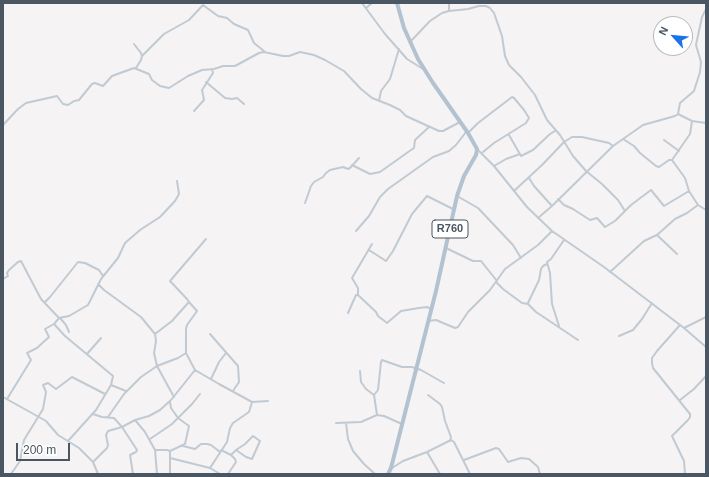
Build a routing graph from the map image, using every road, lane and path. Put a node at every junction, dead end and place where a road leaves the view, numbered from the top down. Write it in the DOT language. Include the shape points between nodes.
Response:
graph roads {
  1 [pos="362,3"];
  2 [pos="372,3"];
  3 [pos="397,3"];
  4 [pos="448,3"];
  5 [pos="366,8"];
  6 [pos="706,9"];
  7 [pos="449,11"];
  8 [pos="410,42"];
  9 [pos="134,44"];
  10 [pos="399,49"];
  11 [pos="264,52"];
  12 [pos="142,56"];
  13 [pos="136,68"];
  14 [pos="212,69"];
  15 [pos="425,71"];
  16 [pos="206,82"];
  17 [pos="379,101"];
  18 [pos="244,104"];
  19 [pos="194,111"];
  20 [pos="678,114"];
  21 [pos="692,121"];
  22 [pos="460,122"];
  23 [pos="706,123"];
  24 [pos="3,125"];
  25 [pos="429,127"];
  26 [pos="555,131"];
  27 [pos="467,132"];
  28 [pos="509,135"];
  29 [pos="622,139"];
  30 [pos="664,140"];
  31 [pos="564,142"];
  32 [pos="612,146"];
  33 [pos="477,149"];
  34 [pos="679,151"];
  35 [pos="482,152"];
  36 [pos="520,154"];
  37 [pos="359,158"];
  38 [pos="672,160"];
  39 [pos="352,165"];
  40 [pos="494,166"];
  41 [pos="586,171"];
  42 [pos="529,178"];
  43 [pos="177,181"];
  44 [pos="514,191"];
  45 [pos="689,191"];
  46 [pos="457,196"];
  47 [pos="558,199"];
  48 [pos="305,203"];
  49 [pos="698,204"];
  50 [pos="552,206"];
  51 [pos="454,209"];
  52 [pos="706,210"];
  53 [pos="625,211"];
  54 [pos="538,218"];
  55 [pos="356,231"];
  56 [pos="552,232"];
  57 [pos="657,235"];
  58 [pos="206,239"];
  59 [pos="564,240"];
  60 [pos="372,244"];
  61 [pos="446,248"];
  62 [pos="369,250"];
  63 [pos="677,254"];
  64 [pos="521,258"];
  65 [pos="547,264"];
  66 [pos="610,272"];
  67 [pos="103,276"];
  68 [pos="3,279"];
  69 [pos="496,281"];
  70 [pos="98,284"];
  71 [pos="358,295"];
  72 [pos="44,302"];
  73 [pos="189,302"];
  74 [pos="652,303"];
  75 [pos="528,304"];
  76 [pos="431,309"];
  77 [pos="348,313"];
  78 [pos="706,317"];
  79 [pos="59,318"];
  80 [pos="428,321"];
  81 [pos="54,324"];
  82 [pos="680,325"];
  83 [pos="559,326"];
  84 [pos="684,328"];
  85 [pos="69,332"];
  86 [pos="155,334"];
  87 [pos="210,334"];
  88 [pos="619,336"];
  89 [pos="101,338"];
  90 [pos="578,340"];
  91 [pos="706,347"];
  92 [pos="186,353"];
  93 [pos="226,353"];
  94 [pos="88,354"];
  95 [pos="157,366"];
  96 [pos="415,369"];
  97 [pos="195,370"];
  98 [pos="360,371"];
  99 [pos="706,376"];
  100 [pos="211,379"];
  101 [pos="444,383"];
  102 [pos="111,385"];
  103 [pos="233,391"];
  104 [pos="126,392"];
  105 [pos="106,394"];
  106 [pos="200,394"];
  107 [pos="374,395"];
  108 [pos="428,395"];
  109 [pos="3,397"];
  110 [pos="174,397"];
  111 [pos="7,399"];
  112 [pos="680,400"];
  113 [pos="268,401"];
  114 [pos="170,402"];
  115 [pos="252,402"];
  116 [pos="93,414"];
  117 [pos="377,415"];
  118 [pos="39,417"];
  119 [pos="108,417"];
  120 [pos="178,418"];
  121 [pos="135,420"];
  122 [pos="336,422"];
  123 [pos="346,423"];
  124 [pos="402,424"];
  125 [pos="122,427"];
  126 [pos="150,440"];
  127 [pos="68,441"];
  128 [pos="450,441"];
  129 [pos="182,446"];
  130 [pos="154,450"];
  131 [pos="236,450"];
  132 [pos="170,451"];
  133 [pos="220,451"];
  134 [pos="427,452"];
  135 [pos="231,455"];
  136 [pos="170,458"];
  137 [pos="464,460"];
  138 [pos="93,462"];
  139 [pos="210,468"];
  140 [pos="391,468"];
  141 [pos="11,474"];
  142 [pos="98,474"];
  143 [pos="133,474"];
  144 [pos="158,474"];
  145 [pos="170,474"];
  146 [pos="218,474"];
  147 [pos="228,474"];
  148 [pos="375,474"];
  149 [pos="388,474"];
  150 [pos="440,474"];
  151 [pos="470,474"];
  152 [pos="540,474"];
  153 [pos="685,474"];
  1 -- 5 [label="street"];
  2 -- 5 [label="street"];
  3 -- 8 [label="main road"];
  4 -- 7 [label="street"];
  5 -- 10 [label="street"];
  6 -- 20 [label="street" via="696,45 701,62 700,72 694,91 680,104"];
  7 -- 8 [label="street" via="436,16"];
  7 -- 26 [label="street" via="488,6 503,40 506,60 535,95"];
  8 -- 15 [label="main road"];
  9 -- 12 [label="street"];
  10 -- 15 [label="street" via="407,59"];
  10 -- 17 [label="street" via="390,79 381,91"];
  11 -- 12 [label="street" via="254,43 248,30 218,16 203,5 189,20 164,34"];
  11 -- 14 [label="street" via="237,66"];
  11 -- 17 [label="street" via="283,56 300,52 314,55 344,71 361,89"];
  12 -- 13 [label="street"];
  13 -- 14 [label="street" via="149,74 160,86 168,88 188,76"];
  13 -- 24 [label="street" via="112,76 103,86 94,83 80,100 68,106 57,96 26,104"];
  14 -- 16 [label="street" via="212,74"];
  15 -- 22 [label="main road"];
  16 -- 18 [label="street" via="226,98 237,98"];
  16 -- 19 [label="street" via="202,90 204,100"];
  17 -- 25 [label="street"];
  20 -- 21 [label="street"];
  20 -- 29 [label="street" via="643,125"];
  21 -- 23 [label="street"];
  21 -- 34 [label="street" via="690,134"];
  22 -- 25 [label="street" via="442,131"];
  22 -- 27 [label="main road"];
  25 -- 39 [label="street" via="415,140 414,148 380,172 370,174"];
  26 -- 31 [label="street"];
  26 -- 36 [label="street" via="533,150"];
  27 -- 28 [label="street" via="512,97 529,118"];
  27 -- 33 [label="main road"];
  27 -- 55 [label="street" via="449,151 433,157 388,189"];
  28 -- 35 [label="street"];
  28 -- 36 [label="street"];
  29 -- 32 [label="street"];
  29 -- 38 [label="street" via="656,166"];
  30 -- 34 [label="street"];
  31 -- 32 [label="street" via="572,137 582,137 609,143"];
  31 -- 41 [label="street"];
  31 -- 42 [label="street"];
  32 -- 41 [label="street"];
  33 -- 35 [label="street"];
  33 -- 46 [label="main road, R760"];
  34 -- 38 [label="street"];
  35 -- 40 [label="street"];
  36 -- 40 [label="street"];
  37 -- 39 [label="street"];
  38 -- 45 [label="street" via="685,178"];
  39 -- 48 [label="street" via="350,168 333,169 312,184"];
  40 -- 44 [label="street"];
  41 -- 47 [label="street"];
  41 -- 53 [label="street" via="618,200"];
  42 -- 44 [label="street"];
  42 -- 50 [label="street"];
  43 -- 67 [label="street" via="179,194 175,201 160,217 125,243 118,258"];
  44 -- 54 [label="street"];
  45 -- 49 [label="street"];
  45 -- 53 [label="street" via="664,206 651,190"];
  46 -- 51 [label="main road, R760"];
  46 -- 64 [label="street" via="478,208 513,245"];
  47 -- 50 [label="street"];
  47 -- 53 [label="street" via="590,220 597,218 605,227"];
  49 -- 52 [label="street"];
  49 -- 57 [label="street"];
  50 -- 54 [label="street"];
  51 -- 61 [label="main road, R760"];
  51 -- 62 [label="street" via="427,196 412,214 387,260"];
  54 -- 56 [label="street"];
  56 -- 59 [label="street"];
  56 -- 64 [label="street"];
  57 -- 63 [label="street"];
  57 -- 66 [label="street" via="644,241"];
  58 -- 73 [label="street" via="170,281"];
  59 -- 65 [label="street"];
  59 -- 66 [label="street"];
  60 -- 62 [label="street"];
  61 -- 69 [label="street" via="473,261 481,261"];
  61 -- 76 [label="main road, R760"];
  62 -- 71 [label="street" via="352,278 358,288"];
  64 -- 69 [label="street" via="508,267"];
  65 -- 75 [label="street" via="542,267"];
  65 -- 83 [label="street" via="552,304"];
  66 -- 74 [label="street"];
  67 -- 70 [label="street"];
  67 -- 72 [label="street" via="98,270 78,262"];
  68 -- 72 [label="street" via="8,276 8,271 21,261"];
  69 -- 75 [label="street" via="522,303"];
  69 -- 80 [label="street" via="458,327 436,320"];
  70 -- 79 [label="street" via="88,305 69,316"];
  70 -- 86 [label="street" via="142,317"];
  71 -- 76 [label="street" via="387,323 401,311 427,307"];
  71 -- 77 [label="street"];
  72 -- 79 [label="street"];
  73 -- 86 [label="street" via="172,321"];
  73 -- 92 [label="street" via="197,311 186,326"];
  74 -- 82 [label="street"];
  74 -- 88 [label="street" via="633,330"];
  75 -- 83 [label="street"];
  76 -- 80 [label="main road, R760"];
  78 -- 84 [label="street"];
  79 -- 81 [label="street"];
  79 -- 85 [label="street"];
  80 -- 96 [label="main road, R760"];
  81 -- 94 [label="street"];
  81 -- 111 [label="street" via="46,329 48,337 38,348 28,353 31,360"];
  82 -- 84 [label="street"];
  82 -- 112 [label="street" via="652,358 653,368"];
  83 -- 90 [label="street"];
  84 -- 91 [label="street"];
  86 -- 95 [label="street" via="154,353"];
  87 -- 93 [label="street"];
  89 -- 94 [label="street"];
  92 -- 95 [label="street"];
  92 -- 97 [label="street"];
  93 -- 100 [label="street" via="218,362"];
  93 -- 103 [label="street" via="238,368 238,382"];
  94 -- 102 [label="street" via="112,374 114,379"];
  95 -- 104 [label="street"];
  95 -- 110 [label="street"];
  96 -- 101 [label="street"];
  96 -- 107 [label="street" via="382,361 378,390"];
  96 -- 124 [label="main road, R760"];
  97 -- 100 [label="street"];
  97 -- 110 [label="street"];
  98 -- 107 [label="street" via="361,382"];
  99 -- 112 [label="street"];
  100 -- 103 [label="street"];
  102 -- 104 [label="street"];
  102 -- 105 [label="street"];
  103 -- 115 [label="street"];
  104 -- 119 [label="street"];
  105 -- 116 [label="street"];
  105 -- 118 [label="street" via="72,377 56,389 48,383 44,384 42,386 46,391 46,400"];
  106 -- 120 [label="street"];
  107 -- 117 [label="street"];
  108 -- 128 [label="street" via="442,408"];
  109 -- 111 [label="street"];
  110 -- 114 [label="street"];
  111 -- 118 [label="street"];
  112 -- 153 [label="street" via="690,417 672,437 684,461"];
  113 -- 115 [label="street"];
  114 -- 120 [label="street"];
  114 -- 121 [label="street" via="156,413"];
  115 -- 133 [label="street" via="249,412 231,425 227,442"];
  116 -- 119 [label="street" via="102,418"];
  116 -- 127 [label="street"];
  117 -- 123 [label="street" via="367,420"];
  117 -- 124 [label="street"];
  118 -- 127 [label="street" via="50,423 59,436"];
  118 -- 141 [label="street" via="24,440 20,461"];
  119 -- 125 [label="street" via="116,419"];
  120 -- 126 [label="street"];
  120 -- 129 [label="street" via="189,426 186,443"];
  121 -- 125 [label="street"];
  121 -- 126 [label="street"];
  122 -- 123 [label="street"];
  123 -- 148 [label="street" via="353,452"];
  124 -- 140 [label="main road, R760"];
  125 -- 138 [label="street" via="108,431 107,448"];
  125 -- 143 [label="street" via="137,450 130,455"];
  126 -- 130 [label="street"];
  127 -- 138 [label="street"];
  128 -- 134 [label="street"];
  128 -- 137 [label="street" via="454,442"];
  129 -- 132 [label="street"];
  129 -- 133 [label="street" via="195,449 201,444 207,444"];
  130 -- 132 [label="street"];
  130 -- 144 [label="street"];
  131 -- 131 [label="street" via="253,436 260,441 252,459"];
  131 -- 135 [label="street"];
  132 -- 136 [label="street"];
  133 -- 135 [label="street"];
  133 -- 139 [label="street"];
  134 -- 140 [label="street"];
  134 -- 150 [label="street"];
  135 -- 147 [label="street" via="236,462"];
  136 -- 139 [label="street"];
  136 -- 145 [label="street"];
  137 -- 151 [label="street"];
  137 -- 152 [label="street" via="496,448 508,462 521,458 529,459 538,467"];
  138 -- 142 [label="street"];
  139 -- 146 [label="street"];
  140 -- 149 [label="main road, R760"];
}
